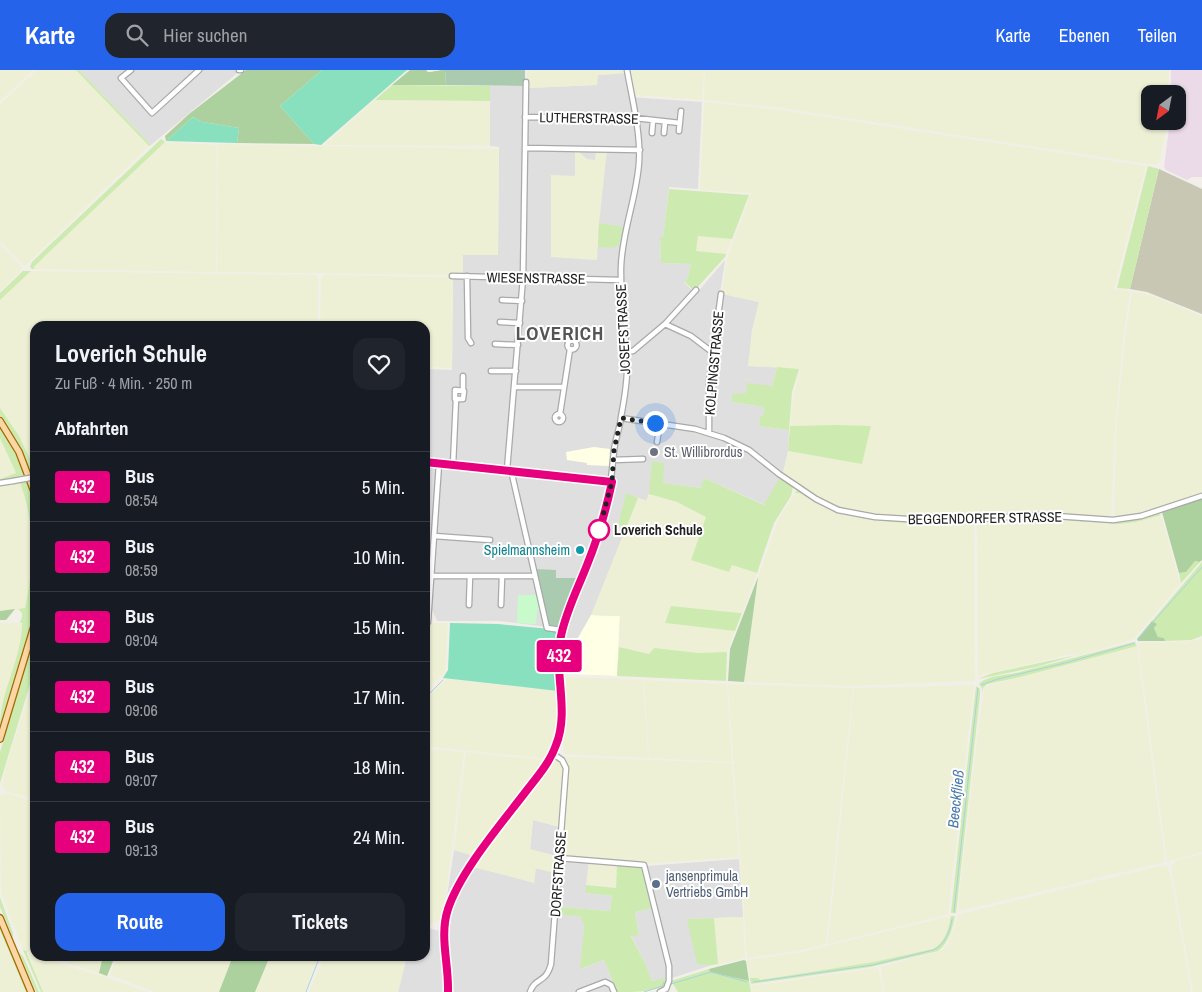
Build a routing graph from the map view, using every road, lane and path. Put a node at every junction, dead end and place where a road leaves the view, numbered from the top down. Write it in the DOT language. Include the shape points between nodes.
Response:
graph roads {
  1 [pos="131,70"];
  2 [pos="199,70"];
  3 [pos="627,70"];
  4 [pos="526,82"];
  5 [pos="681,112"];
  6 [pos="525,117"];
  7 [pos="635,118"];
  8 [pos="653,120"];
  9 [pos="665,122"];
  10 [pos="680,123"];
  11 [pos="679,131"];
  12 [pos="652,133"];
  13 [pos="664,133"];
  14 [pos="525,148"];
  15 [pos="640,150"];
  16 [pos="452,276"];
  17 [pos="467,276"];
  18 [pos="523,278"];
  19 [pos="620,280"];
  20 [pos="696,290"];
  21 [pos="721,294"];
  22 [pos="502,300"];
  23 [pos="522,301"];
  24 [pos="500,322"];
  25 [pos="520,323"];
  26 [pos="665,324"];
  27 [pos="471,344"];
  28 [pos="495,344"];
  29 [pos="518,345"];
  30 [pos="570,349"];
  31 [pos="626,352"];
  32 [pos="712,352"];
  33 [pos="491,371"];
  34 [pos="516,372"];
  35 [pos="463,376"];
  36 [pos="515,387"];
  37 [pos="563,387"];
  38 [pos="560,414"];
  39 [pos="621,418"];
  40 [pos="0,421"];
  41 [pos="660,424"];
  42 [pos="708,432"];
  43 [pos="657,442"];
  44 [pos="643,459"];
  45 [pos="613,460"];
  46 [pos="430,463"];
  47 [pos="439,464"];
  48 [pos="453,465"];
  49 [pos="509,470"];
  50 [pos="30,478"];
  51 [pos="30,481"];
  52 [pos="612,482"];
  53 [pos="0,483"];
  54 [pos="1202,496"];
  55 [pos="434,536"];
  56 [pos="490,540"];
  57 [pos="432,576"];
  58 [pos="470,576"];
  59 [pos="502,576"];
  60 [pos="535,576"];
  61 [pos="430,599"];
  62 [pos="469,605"];
  63 [pos="500,605"];
  64 [pos="562,630"];
  65 [pos="30,640"];
  66 [pos="0,739"];
  67 [pos="552,754"];
  68 [pos="559,858"];
  69 [pos="0,918"];
  70 [pos="31,992"];
  71 [pos="448,992"];
  72 [pos="530,992"];
  73 [pos="579,992"];
  74 [pos="614,992"];
  75 [pos="660,992"];
  1 -- 2 [label="street" via="122,78 152,113"];
  3 -- 7 [label="street, JOSEFSTRASSE"];
  4 -- 6 [label="street"];
  5 -- 10 [label="street"];
  6 -- 7 [label="street, LUTHERSTRASSE"];
  6 -- 14 [label="street"];
  7 -- 8 [label="street, LUTHERSTRASSE"];
  7 -- 15 [label="street, JOSEFSTRASSE"];
  8 -- 9 [label="street, LUTHERSTRASSE"];
  8 -- 12 [label="street, LUTHERSTRASSE"];
  9 -- 10 [label="street, LUTHERSTRASSE"];
  9 -- 13 [label="street"];
  10 -- 11 [label="street"];
  14 -- 15 [label="street"];
  14 -- 18 [label="street"];
  15 -- 19 [label="street, JOSEFSTRASSE" via="623,242"];
  16 -- 17 [label="street, WIESENSTRASSE"];
  17 -- 18 [label="street, WIESENSTRASSE"];
  17 -- 27 [label="street" via="468,338"];
  18 -- 19 [label="street, WIESENSTRASSE"];
  18 -- 23 [label="street"];
  19 -- 31 [label="street, JOSEFSTRASSE"];
  20 -- 26 [label="street"];
  21 -- 32 [label="street, KOLPINGSTRASSE"];
  22 -- 23 [label="street"];
  23 -- 25 [label="street"];
  24 -- 25 [label="street"];
  25 -- 29 [label="street"];
  26 -- 31 [label="street" via="633,351"];
  26 -- 32 [label="street" via="692,336"];
  28 -- 29 [label="street"];
  29 -- 34 [label="street"];
  30 -- 37 [label="street"];
  31 -- 39 [label="street, JOSEFSTRASSE" via="626,387"];
  32 -- 42 [label="street, KOLPINGSTRASSE"];
  33 -- 34 [label="street"];
  34 -- 36 [label="street"];
  35 -- 48 [label="street" via="463,390 455,390"];
  36 -- 37 [label="street"];
  36 -- 49 [label="street"];
  37 -- 38 [label="street"];
  39 -- 41 [label="street, BEGGENDORFER STRASSE"];
  39 -- 45 [label="street, JOSEFSTRASSE"];
  40 -- 51 [label="main road" via="19,452"];
  41 -- 42 [label="street, BEGGENDORFER STRASSE"];
  41 -- 43 [label="street"];
  42 -- 54 [label="street, BEGGENDORFER STRASSE" via="749,450 816,500 838,510 875,518 924,521 1042,515 1113,520 1141,516"];
  44 -- 45 [label="street"];
  45 -- 52 [label="street, JOSEFSTRASSE"];
  46 -- 47 [label="street"];
  47 -- 48 [label="street"];
  47 -- 55 [label="street"];
  48 -- 49 [label="street"];
  49 -- 52 [label="street"];
  49 -- 60 [label="street"];
  50 -- 53 [label="street, bridge"];
  52 -- 64 [label="street, JOSEFSTRASSE" via="603,519"];
  55 -- 56 [label="street"];
  55 -- 57 [label="street"];
  57 -- 58 [label="street"];
  57 -- 61 [label="street"];
  58 -- 59 [label="street"];
  58 -- 62 [label="street"];
  59 -- 60 [label="street"];
  59 -- 63 [label="street"];
  60 -- 64 [label="street" via="547,628"];
  64 -- 67 [label="street, JOSEFSTRASSE" via="559,647 560,729"];
  65 -- 66 [label="main road"];
  67 -- 68 [label="street, DORFSTRASSE" via="562,760 566,768"];
  67 -- 71 [label="street, JOSEFSTRASSE" via="479,853 454,896 444,931"];
  68 -- 72 [label="street, DORFSTRASSE" via="551,964 547,975 533,985"];
  68 -- 75 [label="street" via="644,865 668,959 669,980 666,989"];
  69 -- 70 [label="main road"];
  73 -- 74 [label="street" via="605,982"];
}
